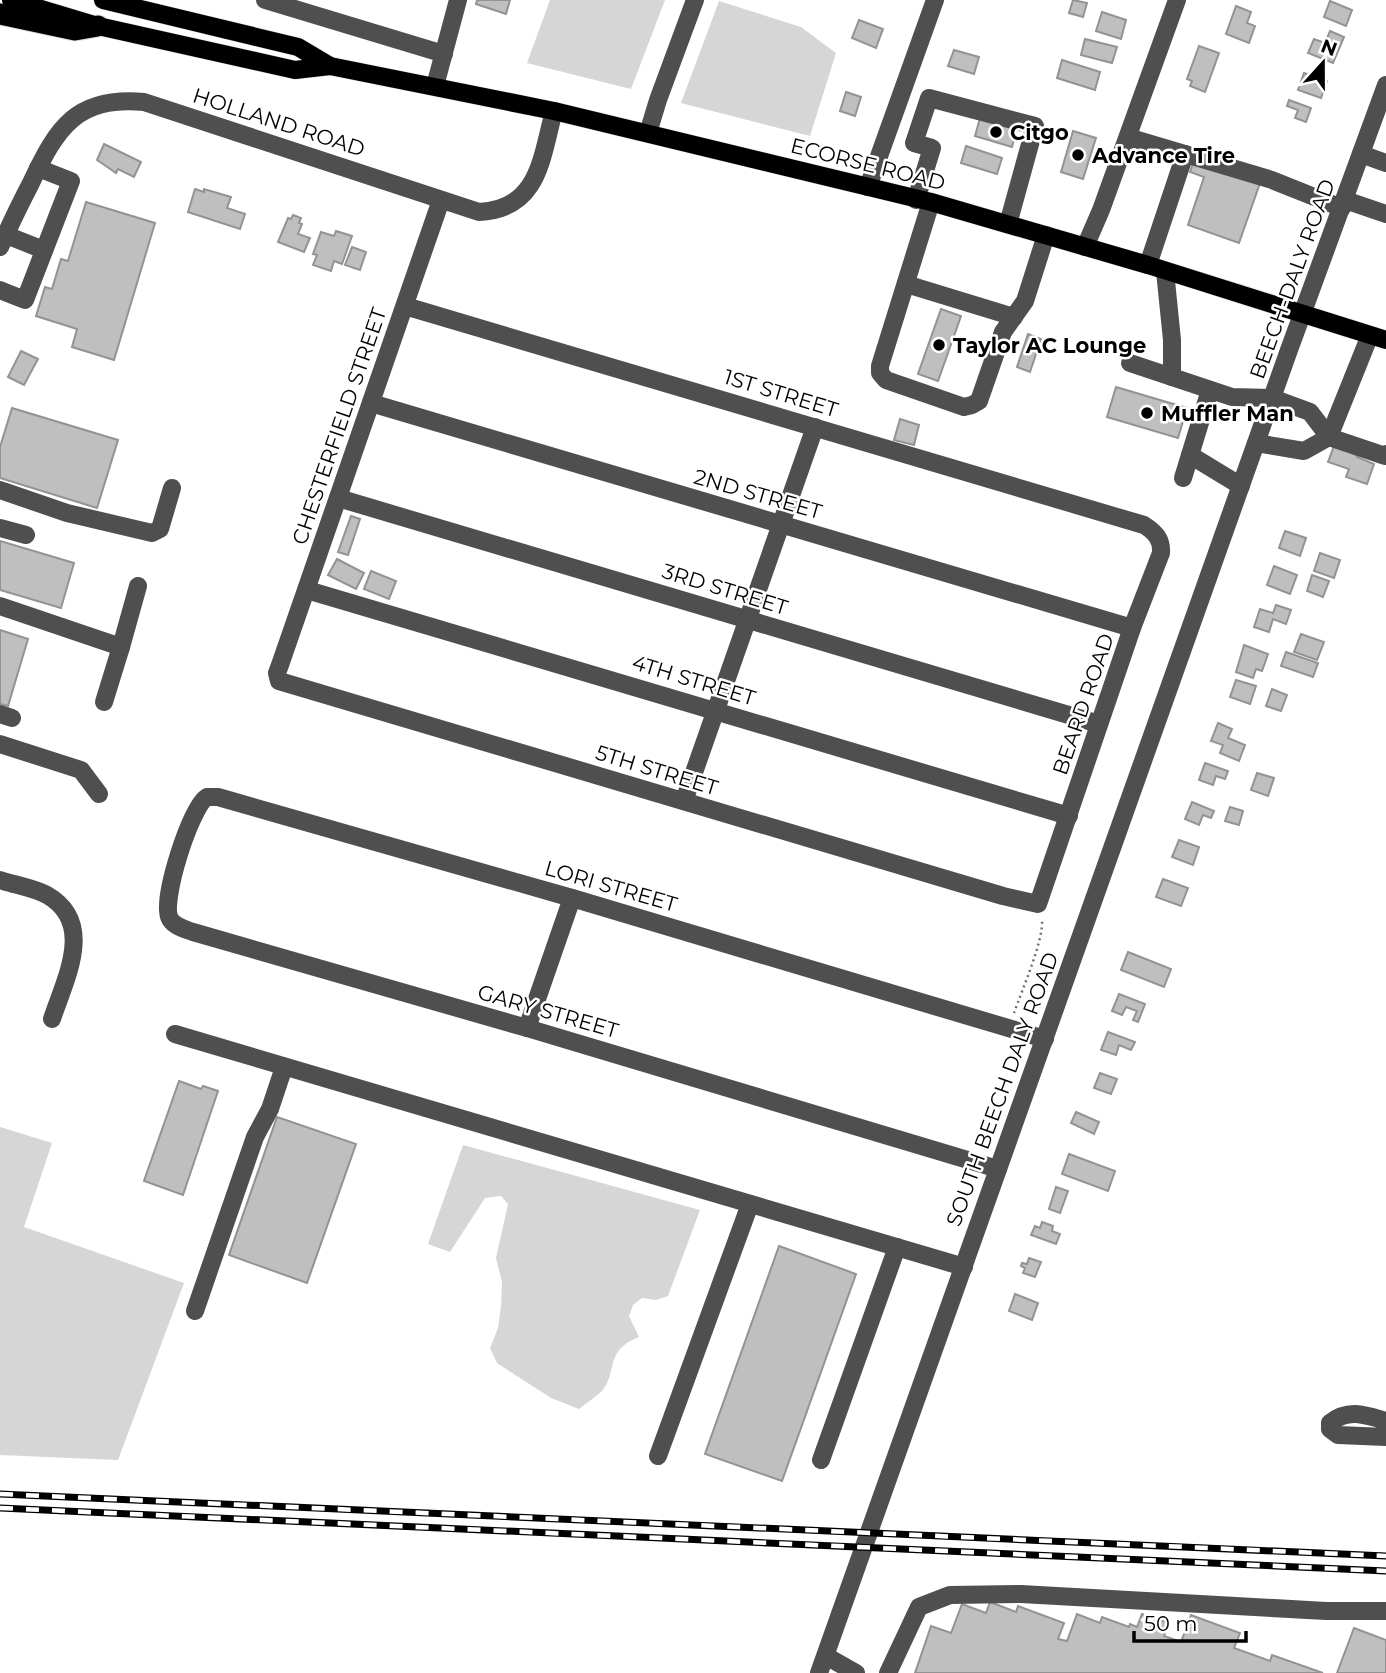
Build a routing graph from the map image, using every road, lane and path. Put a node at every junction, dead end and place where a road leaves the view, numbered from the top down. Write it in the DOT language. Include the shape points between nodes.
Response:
graph roads {
  1 [pos="11,0"];
  2 [pos="103,0"];
  3 [pos="265,0"];
  4 [pos="458,0"];
  5 [pos="695,0"];
  6 [pos="934,0"];
  7 [pos="1177,0"];
  8 [pos="0,14"];
  9 [pos="98,26"];
  10 [pos="444,54"];
  11 [pos="330,66"];
  12 [pos="435,86"];
  13 [pos="1385,88"];
  14 [pos="554,111"];
  15 [pos="648,133"];
  16 [pos="1128,137"];
  17 [pos="1185,154"];
  18 [pos="1361,155"];
  19 [pos="1386,163"];
  20 [pos="38,168"];
  21 [pos="868,187"];
  22 [pos="441,200"];
  23 [pos="923,201"];
  24 [pos="1343,204"];
  25 [pos="1386,214"];
  26 [pos="1008,225"];
  27 [pos="1046,235"];
  28 [pos="3,241"];
  29 [pos="1085,247"];
  30 [pos="44,250"];
  31 [pos="1157,268"];
  32 [pos="906,284"];
  33 [pos="0,290"];
  34 [pos="405,306"];
  35 [pos="1302,313"];
  36 [pos="1014,317"];
  37 [pos="1378,338"];
  38 [pos="1130,363"];
  39 [pos="1172,377"];
  40 [pos="1210,390"];
  41 [pos="1272,398"];
  42 [pos="371,403"];
  43 [pos="815,427"];
  44 [pos="1329,437"];
  45 [pos="1256,443"];
  46 [pos="1386,454"];
  47 [pos="1190,455"];
  48 [pos="1183,478"];
  49 [pos="1241,486"];
  50 [pos="172,488"];
  51 [pos="0,490"];
  52 [pos="338,498"];
  53 [pos="1228,520"];
  54 [pos="781,524"];
  55 [pos="1144,525"];
  56 [pos="0,528"];
  57 [pos="26,535"];
  58 [pos="138,586"];
  59 [pos="307,590"];
  60 [pos="0,606"];
  61 [pos="747,620"];
  62 [pos="1132,628"];
  63 [pos="121,647"];
  64 [pos="280,666"];
  65 [pos="104,702"];
  66 [pos="716,710"];
  67 [pos="1099,724"];
  68 [pos="0,744"];
  69 [pos="99,794"];
  70 [pos="684,802"];
  71 [pos="1069,816"];
  72 [pos="187,836"];
  73 [pos="0,880"];
  74 [pos="572,898"];
  75 [pos="1040,912"];
  76 [pos="1012,1016"];
  77 [pos="52,1019"];
  78 [pos="527,1028"];
  79 [pos="175,1034"];
  80 [pos="1045,1038"];
  81 [pos="284,1067"];
  82 [pos="998,1169"];
  83 [pos="750,1204"];
  84 [pos="897,1247"];
  85 [pos="964,1266"];
  86 [pos="195,1311"];
  87 [pos="1386,1422"];
  88 [pos="1386,1437"];
  89 [pos="658,1455"];
  90 [pos="821,1460"];
  91 [pos="1386,1611"];
  92 [pos="822,1664"];
  93 [pos="856,1673"];
  94 [pos="888,1673"];
  1 -- 9 [label="main road, ECORSE ROAD"];
  2 -- 11 [label="main road, ECORSE ROAD" via="298,47"];
  3 -- 10 [label="street"];
  4 -- 10 [label="street"];
  5 -- 15 [label="street"];
  6 -- 21 [label="street"];
  7 -- 16 [label="street"];
  8 -- 9 [label="highway" via="75,30"];
  9 -- 11 [label="main road, ECORSE ROAD" via="295,70"];
  10 -- 12 [label="street"];
  11 -- 12 [label="main road, ECORSE ROAD"];
  12 -- 14 [label="main road, ECORSE ROAD"];
  13 -- 18 [label="street, BEECH-DALY ROAD"];
  14 -- 15 [label="main road, ECORSE ROAD"];
  14 -- 22 [label="street, HOLLAND ROAD" via="535,177 520,199 504,209 479,212"];
  15 -- 21 [label="main road, ECORSE ROAD"];
  16 -- 17 [label="street"];
  16 -- 29 [label="street"];
  17 -- 24 [label="street"];
  17 -- 31 [label="street"];
  18 -- 19 [label="street"];
  18 -- 24 [label="street, BEECH-DALY ROAD"];
  20 -- 22 [label="street, HOLLAND ROAD" via="69,121 86,110 104,103 144,102"];
  20 -- 28 [label="street, HOLLAND ROAD"];
  20 -- 30 [label="street" via="71,181"];
  21 -- 23 [label="main road, ECORSE ROAD"];
  22 -- 34 [label="street, CHESTERFIELD STREET"];
  23 -- 26 [label="main road, ECORSE ROAD"];
  23 -- 26 [label="street" via="932,148 914,143 929,98 1035,126"];
  23 -- 32 [label="street"];
  24 -- 25 [label="street"];
  24 -- 35 [label="street, BEECH-DALY ROAD"];
  26 -- 27 [label="main road, ECORSE ROAD"];
  27 -- 29 [label="main road, ECORSE ROAD"];
  27 -- 36 [label="street"];
  28 -- 30 [label="street"];
  29 -- 31 [label="main road, ECORSE ROAD"];
  30 -- 33 [label="street" via="25,300"];
  31 -- 35 [label="main road, ECORSE ROAD"];
  31 -- 39 [label="street" via="1172,340"];
  32 -- 36 [label="street"];
  32 -- 36 [label="street" via="880,373 886,380 964,407 979,401 1003,332"];
  34 -- 42 [label="street, CHESTERFIELD STREET"];
  34 -- 43 [label="street, 1ST STREET"];
  35 -- 37 [label="main road, ECORSE ROAD"];
  35 -- 41 [label="street, BEECH-DALY ROAD"];
  37 -- 44 [label="street"];
  38 -- 39 [label="street"];
  39 -- 40 [label="street"];
  40 -- 41 [label="street" via="1232,397"];
  40 -- 47 [label="street"];
  41 -- 44 [label="street" via="1310,412"];
  41 -- 45 [label="street, BEECH-DALY ROAD"];
  42 -- 52 [label="street, CHESTERFIELD STREET"];
  42 -- 54 [label="street, 2ND STREET"];
  43 -- 54 [label="street"];
  43 -- 55 [label="street, 1ST STREET"];
  44 -- 45 [label="street" via="1304,451"];
  44 -- 46 [label="street"];
  45 -- 49 [label="street, BEECH-DALY ROAD"];
  47 -- 48 [label="street"];
  47 -- 49 [label="street"];
  49 -- 53 [label="street, BEECH-DALY ROAD"];
  50 -- 51 [label="street" via="160,529 152,533 67,513"];
  52 -- 59 [label="street, CHESTERFIELD STREET"];
  52 -- 61 [label="street, 3RD STREET"];
  53 -- 80 [label="street, SOUTH BEECH DALY ROAD"];
  54 -- 61 [label="street"];
  54 -- 62 [label="street, 2ND STREET"];
  55 -- 62 [label="street, BEARD ROAD" via="1162,545"];
  56 -- 57 [label="street"];
  58 -- 63 [label="street"];
  59 -- 64 [label="street, CHESTERFIELD STREET"];
  59 -- 66 [label="street, 4TH STREET"];
  60 -- 63 [label="street"];
  61 -- 66 [label="street"];
  61 -- 67 [label="street, 3RD STREET"];
  62 -- 67 [label="street, BEARD ROAD"];
  63 -- 65 [label="street"];
  64 -- 70 [label="street, 5TH STREET" via="279,681"];
  66 -- 70 [label="street"];
  66 -- 71 [label="street, 4TH STREET"];
  67 -- 71 [label="street, BEARD ROAD"];
  68 -- 69 [label="street" via="81,770"];
  70 -- 75 [label="street, 5TH STREET" via="1003,896"];
  71 -- 75 [label="street, BEARD ROAD"];
  72 -- 74 [label="street, LORI STREET" via="202,800 218,797"];
  72 -- 78 [label="street, GARY STREET" via="167,900 170,919 177,926"];
  73 -- 77 [label="street" via="45,894 61,904 71,920 73,951"];
  74 -- 78 [label="street"];
  74 -- 80 [label="street, LORI STREET"];
  75 -- 76 [label="path" via="1034,956"];
  78 -- 82 [label="street, GARY STREET"];
  79 -- 81 [label="street"];
  80 -- 82 [label="street, SOUTH BEECH DALY ROAD"];
  81 -- 83 [label="street"];
  81 -- 86 [label="street"];
  82 -- 85 [label="street, SOUTH BEECH DALY ROAD"];
  83 -- 84 [label="street"];
  83 -- 89 [label="street"];
  84 -- 85 [label="street"];
  84 -- 90 [label="street"];
  85 -- 92 [label="street, SOUTH BEECH DALY ROAD"];
  87 -- 88 [label="street" via="1340,1414 1330,1423 1338,1435"];
  91 -- 94 [label="street" via="1021,1594 950,1595 919,1606"];
  92 -- 93 [label="street"];
}
